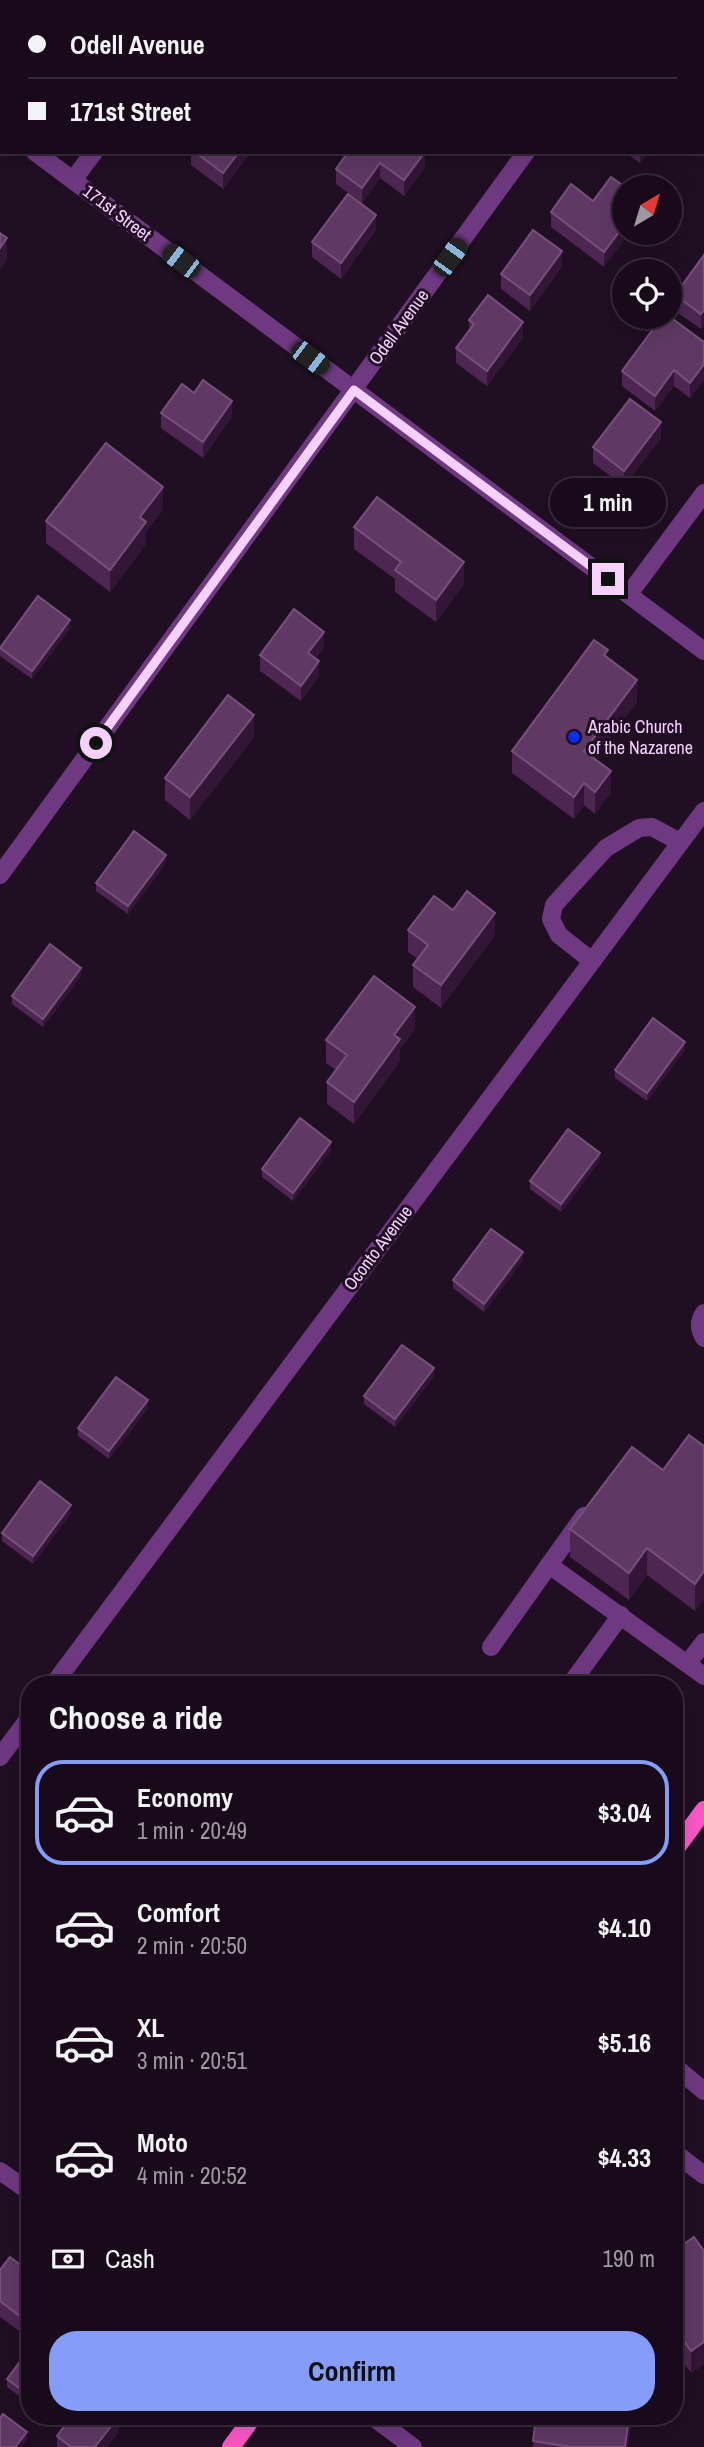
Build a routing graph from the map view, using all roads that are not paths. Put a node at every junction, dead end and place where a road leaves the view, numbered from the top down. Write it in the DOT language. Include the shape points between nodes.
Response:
graph roads {
  1 [pos="38,154"];
  2 [pos="92,154"];
  3 [pos="525,154"];
  4 [pos="73,180"];
  5 [pos="354,390"];
  6 [pos="704,493"];
  7 [pos="629,594"];
  8 [pos="704,651"];
  9 [pos="704,811"];
  10 [pos="691,836"];
  11 [pos="0,875"];
  12 [pos="592,961"];
  13 [pos="704,1313"];
  14 [pos="704,1338"];
  15 [pos="588,1511"];
  16 [pos="549,1564"];
  17 [pos="621,1615"];
  18 [pos="704,1642"];
  19 [pos="491,1647"];
  20 [pos="688,1663"];
  21 [pos="60,1676"];
  22 [pos="577,1676"];
  23 [pos="704,1676"];
  24 [pos="21,1729"];
  25 [pos="0,1757"];
  26 [pos="701,1820"];
  27 [pos="683,1841"];
  28 [pos="683,2074"];
  29 [pos="704,2091"];
  30 [pos="683,2159"];
  31 [pos="0,2171"];
  32 [pos="704,2175"];
  33 [pos="21,2186"];
  34 [pos="247,2425"];
  35 [pos="384,2425"];
  36 [pos="231,2447"];
  37 [pos="413,2447"];
  1 -- 4 [label="street, 171st Street"];
  2 -- 4 [label="street"];
  3 -- 5 [label="street, Odell Avenue"];
  4 -- 5 [label="street, 171st Street"];
  5 -- 7 [label="street, 171st Street"];
  5 -- 11 [label="street, Odell Avenue"];
  6 -- 7 [label="street"];
  7 -- 8 [label="street, 171st Street"];
  9 -- 10 [label="street, Oconto Avenue"];
  10 -- 12 [label="street, Oconto Avenue"];
  10 -- 12 [label="street" via="639,828 606,848 554,905 551,919 559,935"];
  12 -- 21 [label="street, Oconto Avenue"];
  13 -- 14 [label="street" via="699,1329"];
  15 -- 16 [label="street"];
  16 -- 17 [label="street"];
  16 -- 19 [label="street"];
  17 -- 20 [label="street"];
  17 -- 22 [label="street"];
  18 -- 20 [label="street"];
  20 -- 23 [label="street"];
  24 -- 25 [label="street"];
  26 -- 27 [label="main road"];
  28 -- 29 [label="street"];
  30 -- 32 [label="street"];
  31 -- 33 [label="street"];
  34 -- 36 [label="main road"];
  35 -- 37 [label="street"];
}
